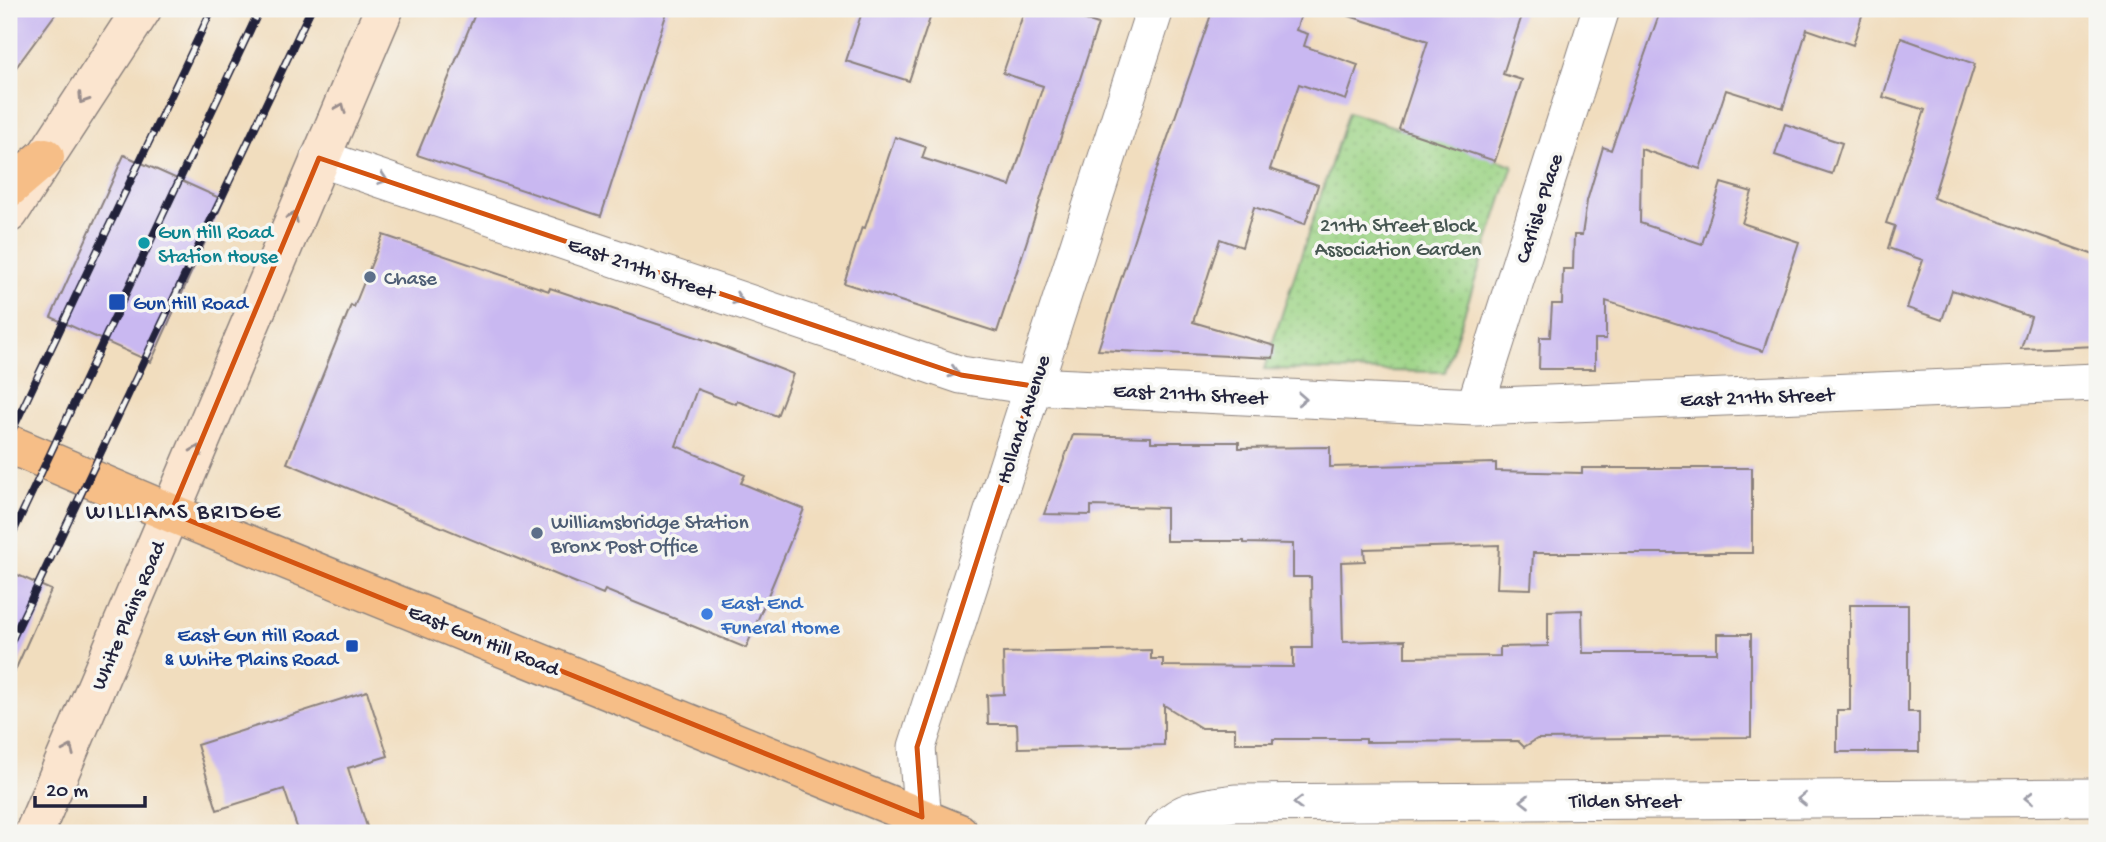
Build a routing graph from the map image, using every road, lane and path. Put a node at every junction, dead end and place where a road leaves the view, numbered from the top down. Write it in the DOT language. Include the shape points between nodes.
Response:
graph roads {
  1 [pos="142,9"];
  2 [pos="384,9"];
  3 [pos="1155,9"];
  4 [pos="1601,9"];
  5 [pos="45,157"];
  6 [pos="319,158"];
  7 [pos="9,188"];
  8 [pos="9,213"];
  9 [pos="2097,382"];
  10 [pos="1033,386"];
  11 [pos="1475,407"];
  12 [pos="9,444"];
  13 [pos="171,513"];
  14 [pos="2097,797"];
  15 [pos="923,825"];
  16 [pos="34,833"];
  17 [pos="959,833"];
  18 [pos="1163,833"];
  1 -- 5 [label="main road, one-way"];
  6 -- 2 [label="main road, White Plains Road, one-way"];
  3 -- 10 [label="street, Holland Avenue"];
  4 -- 11 [label="street, Carlisle Place"];
  5 -- 7 [label="main road"];
  5 -- 8 [label="main road"];
  6 -- 10 [label="street, East 211th Street, one-way" via="961,375"];
  13 -- 6 [label="main road, White Plains Road, one-way"];
  9 -- 11 [label="street, East 211th Street"];
  10 -- 11 [label="street, East 211th Street, one-way"];
  10 -- 15 [label="street, Holland Avenue" via="917,747"];
  12 -- 13 [label="main road, East Gun Hill Road"];
  13 -- 15 [label="main road, East Gun Hill Road"];
  16 -- 13 [label="main road, White Plains Road, one-way"];
  14 -- 18 [label="street, Tilden Street, one-way" via="1234,803 1196,808 1170,821"];
  15 -- 17 [label="main road, East Gun Hill Road"];
}
